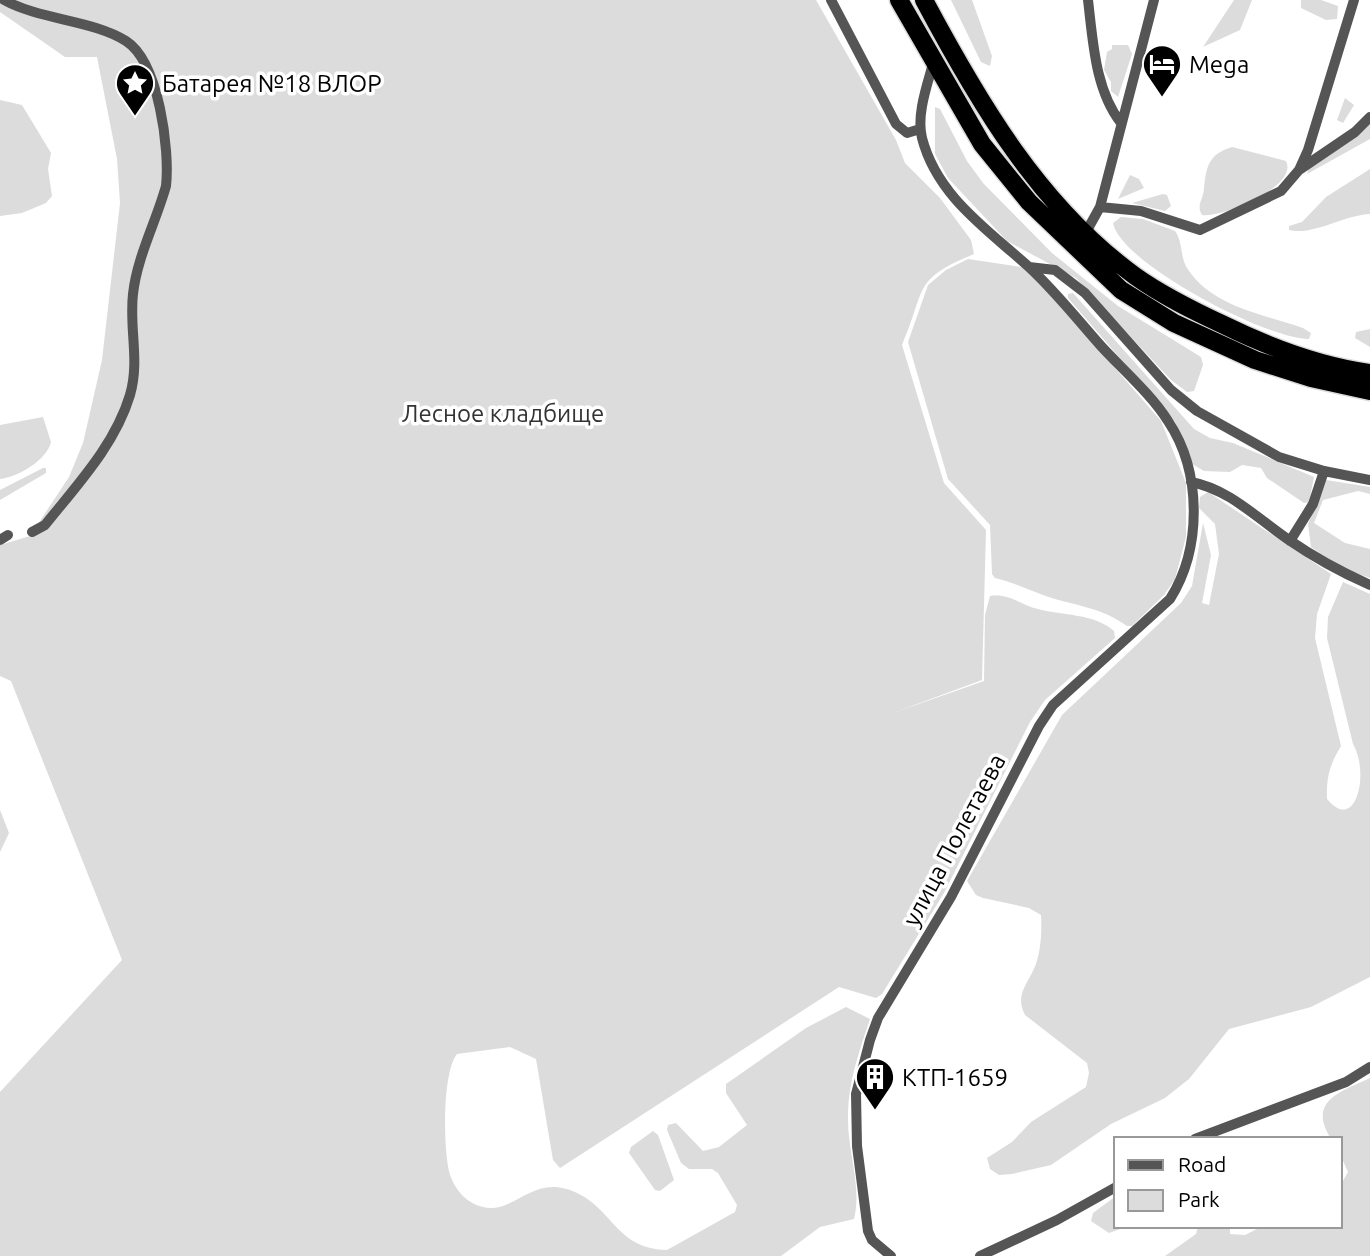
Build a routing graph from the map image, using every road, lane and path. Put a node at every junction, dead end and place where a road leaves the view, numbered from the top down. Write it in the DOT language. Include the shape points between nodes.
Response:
graph roads {
  1 [pos="4,0"];
  2 [pos="831,0"];
  3 [pos="899,0"];
  4 [pos="924,0"];
  5 [pos="1088,0"];
  6 [pos="1154,0"];
  7 [pos="1354,0"];
  8 [pos="934,60"];
  9 [pos="1370,117"];
  10 [pos="1121,123"];
  11 [pos="920,130"];
  12 [pos="1299,170"];
  13 [pos="1100,207"];
  14 [pos="1085,234"];
  15 [pos="1029,267"];
  16 [pos="1370,373"];
  17 [pos="1370,391"];
  18 [pos="1324,471"];
  19 [pos="1370,480"];
  20 [pos="1191,482"];
  21 [pos="32,532"];
  22 [pos="1290,541"];
  23 [pos="1370,585"];
  24 [pos="1370,1067"];
  25 [pos="1200,1137"];
  26 [pos="1114,1188"];
  27 [pos="891,1256"];
  28 [pos="981,1256"];
  1 -- 21 [label="street" via="125,40 139,53 161,111 168,170 133,289 130,322 136,355 131,393 106,446 45,525"];
  2 -- 11 [label="street" via="896,124 907,133"];
  3 -- 8 [label="highway"];
  4 -- 14 [label="highway" via="997,129"];
  5 -- 10 [label="street" via="1101,82"];
  6 -- 10 [label="street"];
  7 -- 12 [label="street"];
  8 -- 11 [label="street"];
  8 -- 17 [label="highway" via="982,144 1021,192 1121,290 1174,323 1255,360"];
  9 -- 12 [label="street"];
  10 -- 13 [label="street"];
  11 -- 15 [label="street, улица Полетаева" via="941,184"];
  12 -- 13 [label="street" via="1281,191 1200,230 1141,211"];
  13 -- 14 [label="street"];
  14 -- 16 [label="highway" via="1136,277 1208,318 1316,363"];
  15 -- 18 [label="street" via="1055,271 1085,293 1171,390 1197,411 1266,451"];
  15 -- 20 [label="street, улица Полетаева" via="1168,421"];
  18 -- 19 [label="street"];
  18 -- 22 [label="street" via="1313,504"];
  20 -- 22 [label="street" via="1212,486"];
  20 -- 27 [label="street, улица Полетаева" via="1191,547 1181,581 1170,599 1053,705 951,897 878,1018 856,1094 857,1146 868,1231"];
  22 -- 23 [label="street"];
  24 -- 25 [label="street" via="1346,1082"];
  26 -- 28 [label="street"];
}
